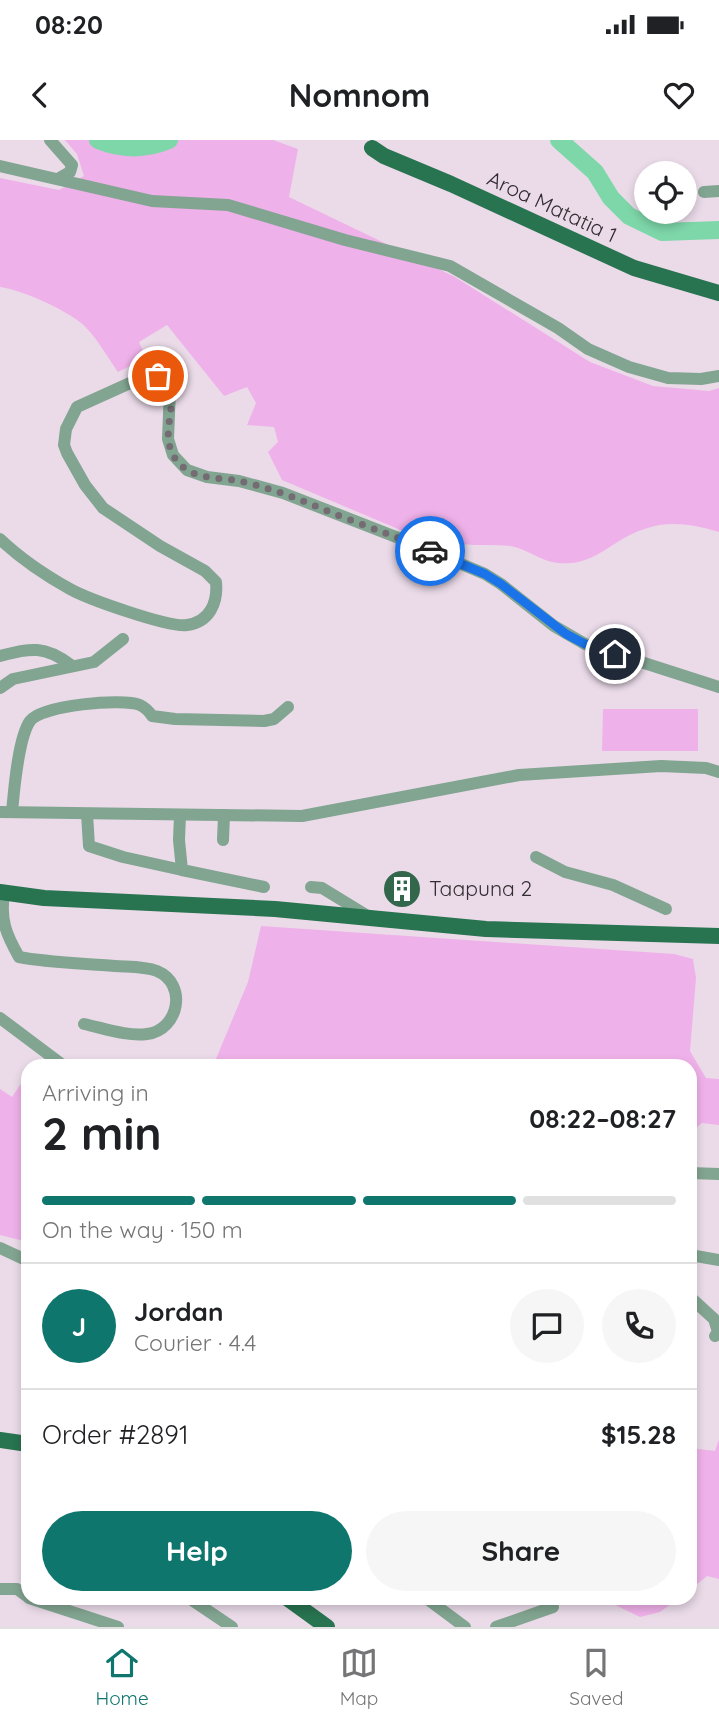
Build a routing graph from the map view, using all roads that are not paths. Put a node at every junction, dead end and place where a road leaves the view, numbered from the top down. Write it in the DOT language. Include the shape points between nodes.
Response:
graph roads {
  1 [pos="50,140"];
  2 [pos="368,144"];
  3 [pos="0,166"];
  4 [pos="58,179"];
  5 [pos="719,191"];
  6 [pos="704,192"];
  7 [pos="719,293"];
  8 [pos="719,376"];
  9 [pos="0,539"];
  10 [pos="123,639"];
  11 [pos="0,656"];
  12 [pos="71,665"];
  13 [pos="719,687"];
  14 [pos="0,688"];
  15 [pos="288,707"];
  16 [pos="719,772"];
  17 [pos="6,812"];
  18 [pos="87,814"];
  19 [pos="180,815"];
  20 [pos="224,815"];
  21 [pos="223,840"];
  22 [pos="536,857"];
  23 [pos="181,870"];
  24 [pos="264,887"];
  25 [pos="311,887"];
  26 [pos="2,893"];
  27 [pos="666,909"];
  28 [pos="371,918"];
  29 [pos="719,936"];
  30 [pos="0,1018"];
  31 [pos="83,1024"];
  32 [pos="55,1059"];
  33 [pos="697,1173"];
  34 [pos="719,1174"];
  35 [pos="0,1248"];
  36 [pos="697,1256"];
  37 [pos="21,1258"];
  38 [pos="719,1260"];
  39 [pos="697,1303"];
  40 [pos="715,1336"];
  41 [pos="0,1440"];
  42 [pos="21,1443"];
  43 [pos="21,1585"];
  44 [pos="0,1589"];
  45 [pos="50,1605"];
  46 [pos="200,1605"];
  47 [pos="297,1605"];
  48 [pos="435,1605"];
  49 [pos="553,1607"];
  50 [pos="118,1627"];
  51 [pos="233,1627"];
  52 [pos="327,1627"];
  53 [pos="465,1627"];
  54 [pos="496,1627"];
  1 -- 4 [label="street" via="72,165 70,172"];
  2 -- 7 [label="main road, Aroa Matatia 1" via="384,156 634,268"];
  3 -- 4 [label="street"];
  4 -- 8 [label="street" via="152,201 228,205 450,266 588,349 629,366 668,378"];
  5 -- 6 [label="street"];
  9 -- 13 [label="street" via="41,571 90,598 181,625 197,623 206,616 214,607 216,582 99,505 64,445 68,421 77,407 150,374 170,389 168,439 173,455 187,470 283,492 414,544 485,574 585,644"];
  10 -- 12 [label="street" via="94,662"];
  11 -- 12 [label="street" via="40,649"];
  12 -- 14 [label="street" via="13,679"];
  15 -- 17 [label="street" via="264,721 175,719 152,716 133,704 59,706 30,721"];
  16 -- 20 [label="street" via="661,766 543,772 317,814"];
  17 -- 18 [label="street"];
  18 -- 19 [label="street"];
  18 -- 23 [label="street" via="89,846"];
  19 -- 20 [label="street"];
  19 -- 23 [label="street"];
  20 -- 21 [label="street"];
  22 -- 27 [label="street"];
  23 -- 24 [label="street"];
  25 -- 28 [label="street" via="322,888"];
  26 -- 28 [label="main road"];
  26 -- 31 [label="street" via="2,922 19,957 144,968 164,975 175,990 174,1016 147,1034"];
  28 -- 29 [label="main road" via="486,929"];
  30 -- 32 [label="street"];
  33 -- 34 [label="street"];
  35 -- 37 [label="street"];
  36 -- 38 [label="street"];
  39 -- 40 [label="street" via="715,1319"];
  41 -- 42 [label="main road"];
  43 -- 44 [label="street"];
  45 -- 50 [label="street"];
  46 -- 51 [label="street"];
  47 -- 52 [label="main road"];
  48 -- 53 [label="street"];
  49 -- 54 [label="street"];
}
